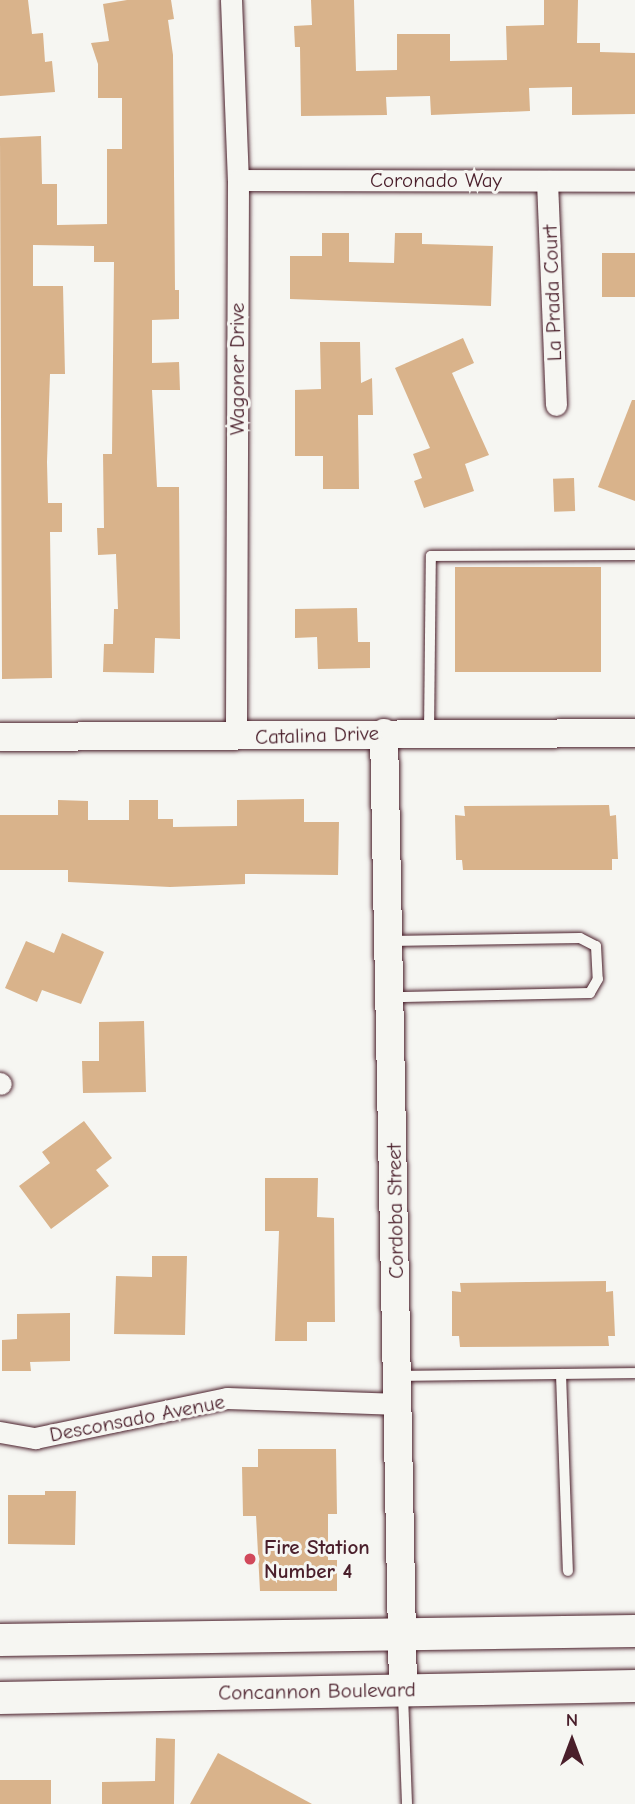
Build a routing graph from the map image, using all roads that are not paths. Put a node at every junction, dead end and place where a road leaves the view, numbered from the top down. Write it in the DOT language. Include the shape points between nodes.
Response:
graph roads {
  1 [pos="231,0"];
  2 [pos="238,180"];
  3 [pos="635,180"];
  4 [pos="547,181"];
  5 [pos="556,405"];
  6 [pos="635,555"];
  7 [pos="384,733"];
  8 [pos="429,733"];
  9 [pos="635,733"];
  10 [pos="0,737"];
  11 [pos="236,738"];
  12 [pos="389,941"];
  13 [pos="390,997"];
  14 [pos="635,1373"];
  15 [pos="561,1374"];
  16 [pos="399,1390"];
  17 [pos="0,1432"];
  18 [pos="568,1571"];
  19 [pos="402,1631"];
  20 [pos="635,1631"];
  21 [pos="0,1640"];
  22 [pos="635,1686"];
  23 [pos="403,1689"];
  24 [pos="0,1698"];
  25 [pos="407,1804"];
  1 -- 2 [label="street, Wagoner Drive"];
  2 -- 4 [label="street, Coronado Way"];
  2 -- 11 [label="street, Wagoner Drive"];
  3 -- 4 [label="street, Coronado Way"];
  4 -- 5 [label="street, La Prada Court"];
  6 -- 8 [label="lane" via="431,556"];
  7 -- 8 [label="street, Catalina Drive"];
  7 -- 11 [label="street, Catalina Drive"];
  7 -- 12 [label="street, Cordoba Street"];
  8 -- 9 [label="street, Catalina Drive"];
  10 -- 11 [label="street, Catalina Drive"];
  12 -- 13 [label="street, Cordoba Street"];
  12 -- 13 [label="lane" via="580,938 596,946 598,979 590,993"];
  13 -- 16 [label="street, Cordoba Street"];
  14 -- 15 [label="lane"];
  15 -- 16 [label="lane"];
  15 -- 18 [label="lane"];
  16 -- 17 [label="street, Desconsado Avenue" via="227,1398 35,1438"];
  16 -- 19 [label="street, Cordoba Street"];
  19 -- 20 [label="main road"];
  19 -- 21 [label="main road"];
  19 -- 23 [label="street, Cordoba Street"];
  22 -- 23 [label="main road, Concannon Boulevard"];
  23 -- 24 [label="main road, Concannon Boulevard"];
  23 -- 25 [label="lane"];
}
